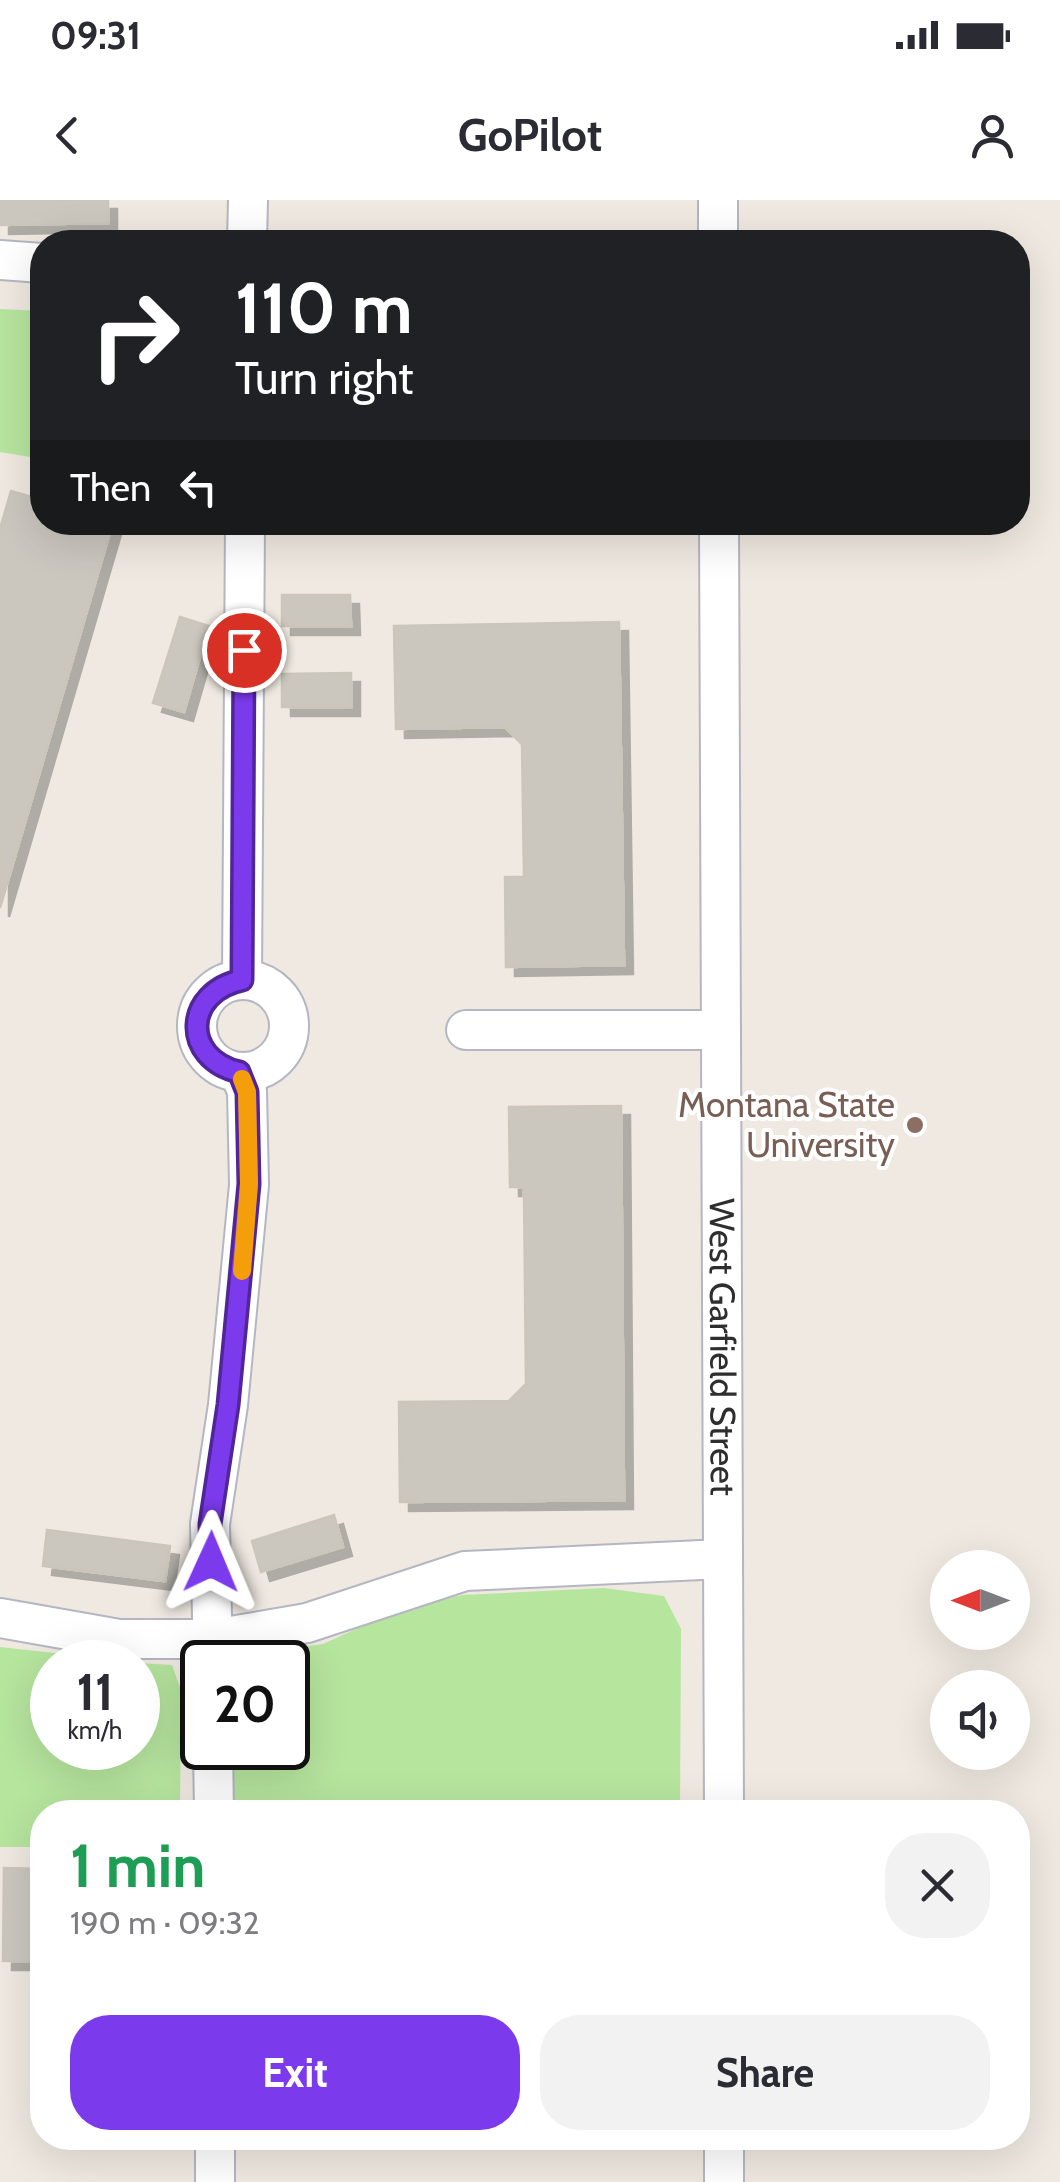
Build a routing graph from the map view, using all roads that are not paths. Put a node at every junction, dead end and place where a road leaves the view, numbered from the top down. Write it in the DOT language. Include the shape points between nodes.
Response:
graph roads {
  1 [pos="248,200"];
  2 [pos="718,200"];
  3 [pos="247,230"];
  4 [pos="718,230"];
  5 [pos="0,260"];
  6 [pos="30,262"];
  7 [pos="245,535"];
  8 [pos="719,535"];
  9 [pos="242,980"];
  10 [pos="466,1030"];
  11 [pos="722,1030"];
  12 [pos="239,1072"];
  13 [pos="723,1559"];
  14 [pos="0,1618"];
  15 [pos="213,1640"];
  16 [pos="250,1640"];
  17 [pos="180,1647"];
  18 [pos="213,1770"];
  19 [pos="214,1800"];
  20 [pos="724,1800"];
  21 [pos="215,2150"];
  22 [pos="724,2150"];
  23 [pos="215,2182"];
  24 [pos="724,2182"];
  1 -- 3 [label="street"];
  2 -- 4 [label="street"];
  5 -- 6 [label="street"];
  7 -- 9 [label="street"];
  8 -- 11 [label="street, West Garfield Street"];
  9 -- 12 [label="street" via="212,991 197,1018 213,1062"];
  9 -- 12 [label="street" via="272,990 288,1029 278,1056"];
  10 -- 11 [label="street"];
  11 -- 13 [label="street, West Garfield Street"];
  12 -- 15 [label="street" via="247,1092 249,1184 210,1524"];
  13 -- 16 [label="street" via="465,1571"];
  13 -- 20 [label="street, West Garfield Street"];
  14 -- 17 [label="street"];
  18 -- 19 [label="street"];
  21 -- 23 [label="street"];
  22 -- 24 [label="street"];
}
